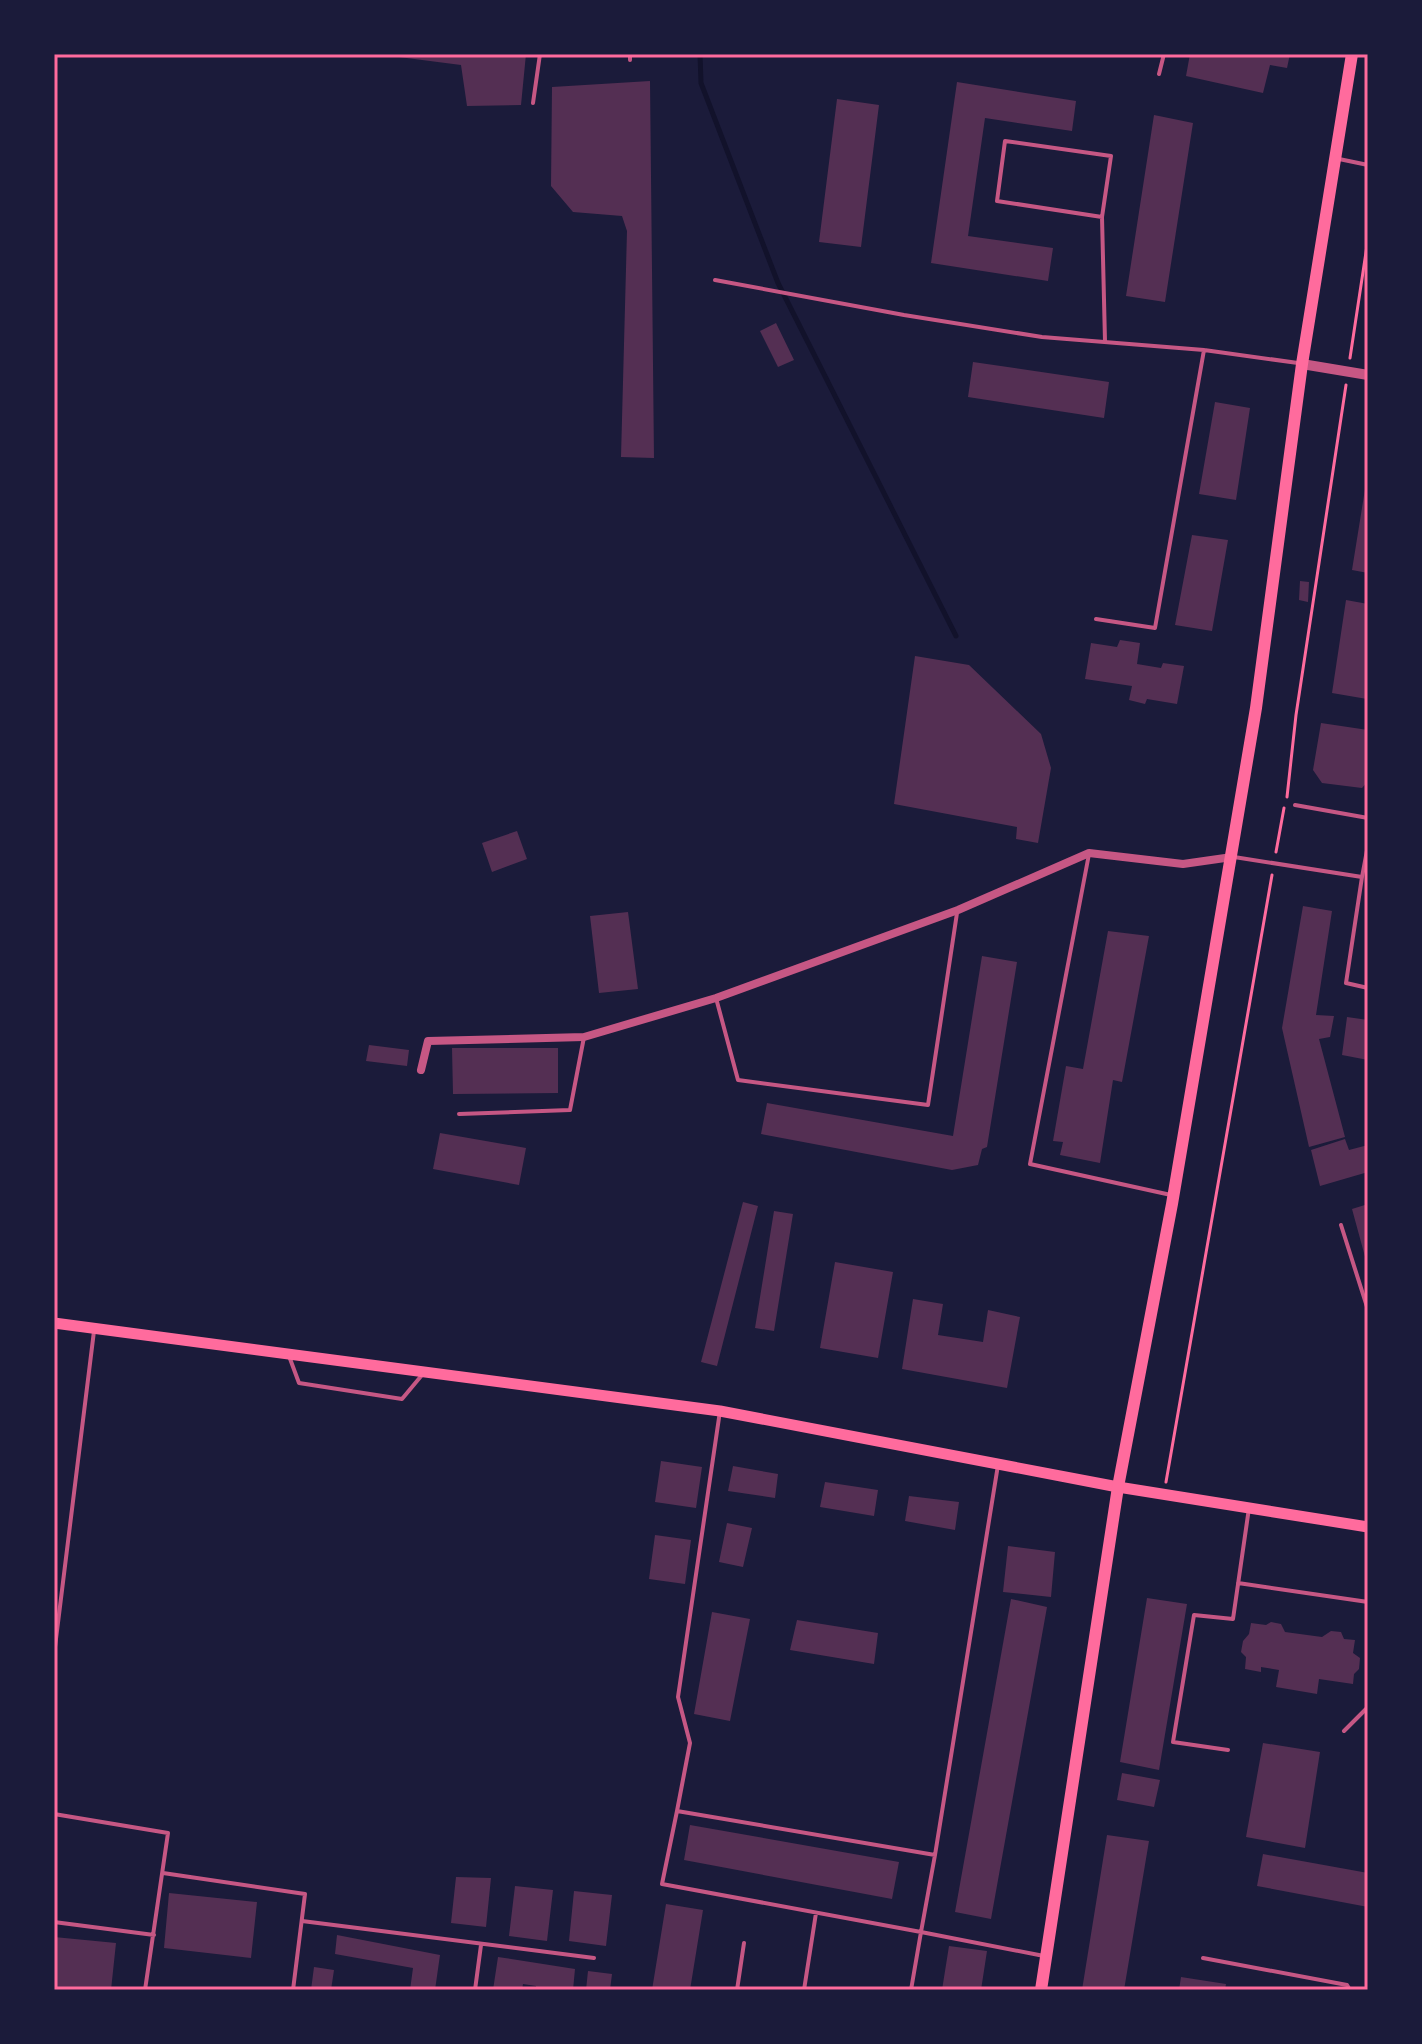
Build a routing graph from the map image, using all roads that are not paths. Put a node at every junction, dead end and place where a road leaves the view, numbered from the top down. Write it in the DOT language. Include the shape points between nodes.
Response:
graph roads {
  1 [pos="540,54"];
  2 [pos="1164,54"];
  3 [pos="1352,54"];
  4 [pos="1159,74"];
  5 [pos="533,103"];
  6 [pos="1335,159"];
  7 [pos="1368,165"];
  8 [pos="1102,217"];
  9 [pos="715,280"];
  10 [pos="1105,341"];
  11 [pos="1204,350"];
  12 [pos="1302,364"];
  13 [pos="1368,375"];
  14 [pos="1096,619"];
  15 [pos="1295,805"];
  16 [pos="1368,818"];
  17 [pos="1368,845"];
  18 [pos="1089,853"];
  19 [pos="1232,857"];
  20 [pos="1362,877"];
  21 [pos="958,910"];
  22 [pos="1368,988"];
  23 [pos="716,998"];
  24 [pos="584,1037"];
  25 [pos="421,1070"];
  26 [pos="459,1114"];
  27 [pos="1173,1196"];
  28 [pos="1341,1225"];
  29 [pos="1368,1310"];
  30 [pos="54,1323"];
  31 [pos="95,1328"];
  32 [pos="289,1354"];
  33 [pos="424,1372"];
  34 [pos="720,1411"];
  35 [pos="998,1465"];
  36 [pos="1118,1487"];
  37 [pos="1249,1508"];
  38 [pos="1368,1527"];
  39 [pos="1238,1583"];
  40 [pos="1368,1602"];
  41 [pos="54,1655"];
  42 [pos="1368,1707"];
  43 [pos="1344,1731"];
  44 [pos="1228,1750"];
  45 [pos="677,1811"];
  46 [pos="54,1814"];
  47 [pos="935,1855"];
  48 [pos="163,1873"];
  49 [pos="816,1913"];
  50 [pos="302,1921"];
  51 [pos="54,1922"];
  52 [pos="921,1932"];
  53 [pos="154,1935"];
  54 [pos="744,1943"];
  55 [pos="481,1944"];
  56 [pos="1046,1956"];
  57 [pos="594,1958"];
  58 [pos="1203,1958"];
  59 [pos="145,1990"];
  60 [pos="293,1990"];
  61 [pos="475,1990"];
  62 [pos="737,1990"];
  63 [pos="804,1990"];
  64 [pos="911,1990"];
  65 [pos="1041,1990"];
  66 [pos="1350,1990"];
  1 -- 5 [label="lane"];
  2 -- 4 [label="lane"];
  3 -- 6 [label="main road"];
  6 -- 7 [label="lane"];
  6 -- 12 [label="main road"];
  8 -- 8 [label="lane" via="1111,156 1005,141 997,201"];
  8 -- 10 [label="lane"];
  9 -- 10 [label="lane" via="950,323"];
  10 -- 11 [label="lane"];
  11 -- 12 [label="lane"];
  11 -- 14 [label="lane" via="1155,628"];
  12 -- 13 [label="street"];
  12 -- 19 [label="main road"];
  15 -- 16 [label="lane"];
  17 -- 20 [label="lane"];
  18 -- 19 [label="street" via="1183,864"];
  18 -- 21 [label="street"];
  18 -- 27 [label="lane" via="1030,1164"];
  19 -- 20 [label="lane"];
  19 -- 27 [label="main road"];
  20 -- 22 [label="lane" via="1346,983"];
  21 -- 23 [label="street"];
  21 -- 23 [label="lane" via="928,1105 738,1080"];
  23 -- 24 [label="street"];
  24 -- 25 [label="street" via="428,1041"];
  24 -- 26 [label="lane" via="570,1110"];
  27 -- 36 [label="main road"];
  28 -- 29 [label="lane"];
  30 -- 31 [label="main road"];
  31 -- 32 [label="main road"];
  31 -- 41 [label="lane"];
  32 -- 33 [label="main road"];
  32 -- 33 [label="lane" via="299,1383 402,1399"];
  33 -- 34 [label="main road"];
  34 -- 35 [label="main road"];
  34 -- 45 [label="lane" via="678,1697 690,1743"];
  35 -- 36 [label="main road"];
  35 -- 47 [label="lane"];
  36 -- 37 [label="main road"];
  36 -- 56 [label="main road"];
  37 -- 38 [label="main road"];
  37 -- 39 [label="lane"];
  39 -- 40 [label="lane"];
  39 -- 44 [label="lane" via="1233,1619 1194,1615 1173,1742"];
  42 -- 43 [label="lane"];
  45 -- 47 [label="lane"];
  45 -- 49 [label="lane" via="662,1884"];
  46 -- 48 [label="lane" via="168,1833"];
  47 -- 52 [label="lane"];
  48 -- 50 [label="lane" via="305,1894"];
  48 -- 53 [label="lane"];
  49 -- 52 [label="lane"];
  49 -- 63 [label="lane"];
  50 -- 55 [label="lane"];
  50 -- 60 [label="lane"];
  51 -- 53 [label="lane"];
  52 -- 56 [label="lane"];
  52 -- 64 [label="lane"];
  53 -- 59 [label="lane"];
  54 -- 62 [label="lane"];
  55 -- 57 [label="lane"];
  55 -- 61 [label="lane"];
  56 -- 65 [label="main road"];
  58 -- 66 [label="lane" via="1347,1985"];
}
